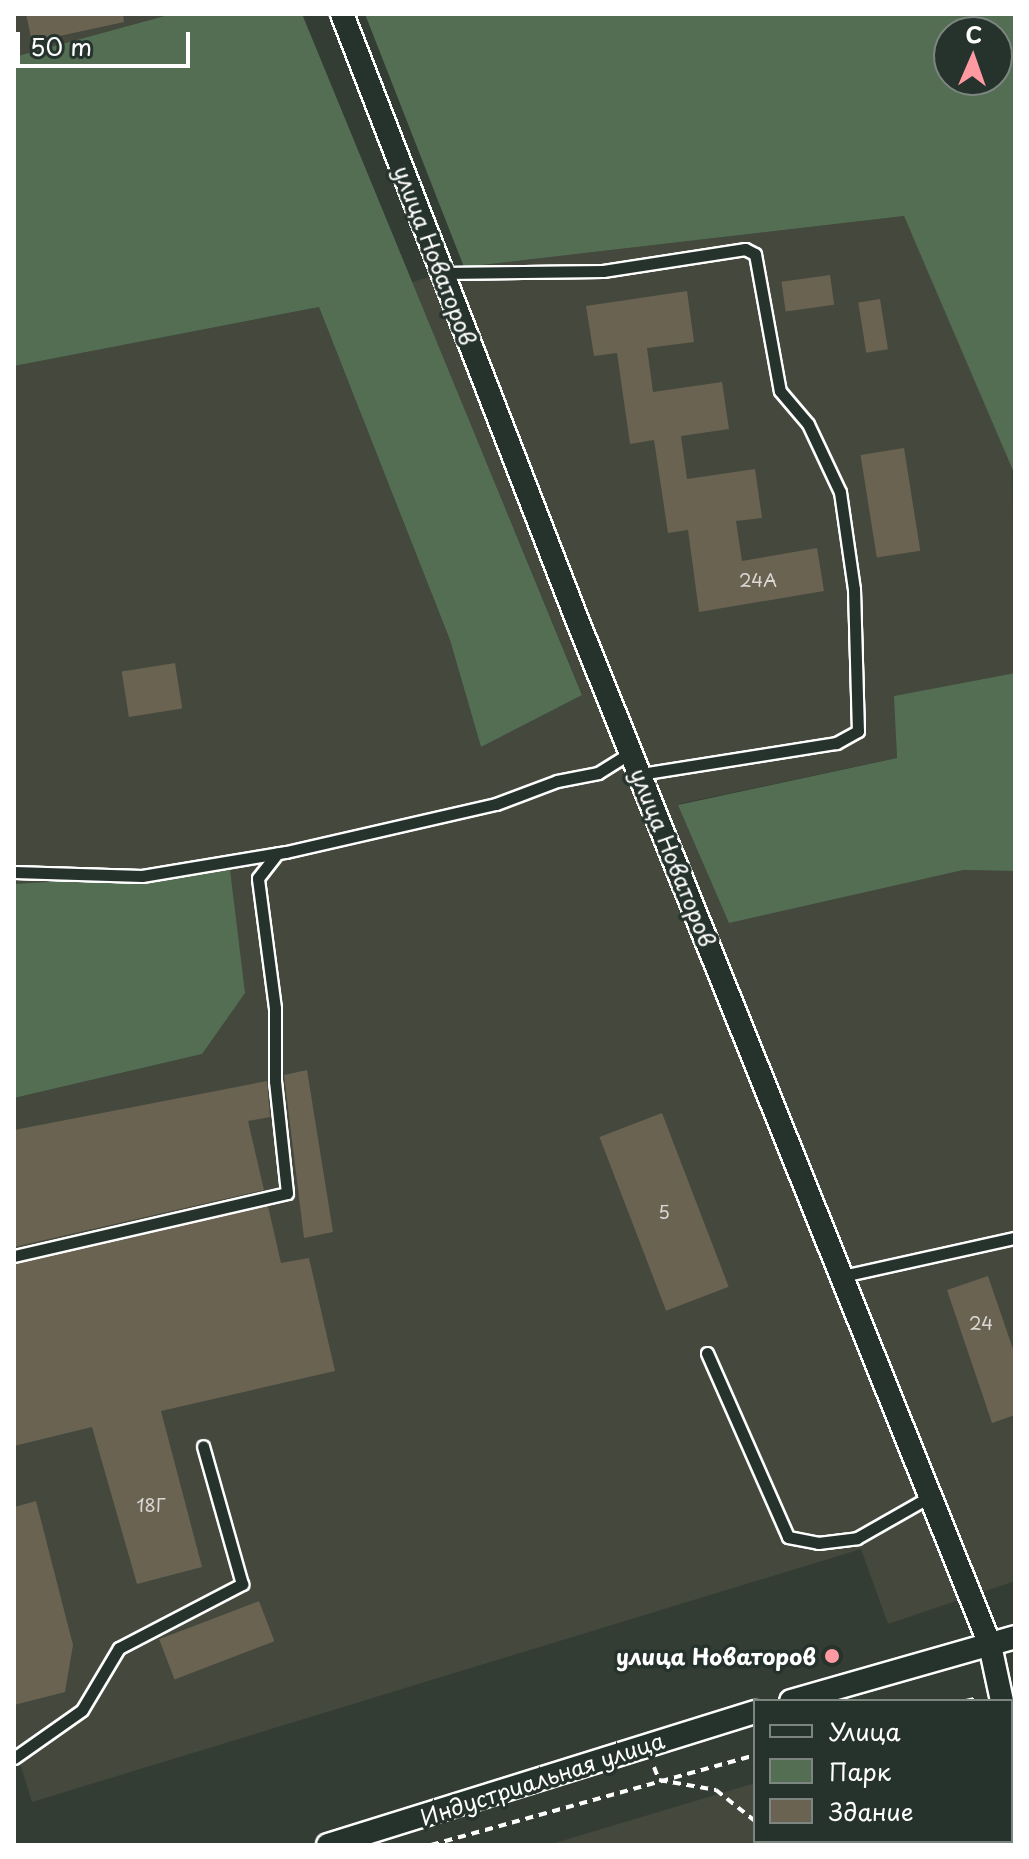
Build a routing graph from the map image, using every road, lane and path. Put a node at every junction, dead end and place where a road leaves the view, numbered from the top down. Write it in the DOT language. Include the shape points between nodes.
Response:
graph roads {
  1 [pos="342,14"];
  2 [pos="443,273"];
  3 [pos="631,752"];
  4 [pos="640,774"];
  5 [pos="277,854"];
  6 [pos="14,872"];
  7 [pos="1015,1238"];
  8 [pos="14,1256"];
  9 [pos="843,1276"];
  10 [pos="707,1353"];
  11 [pos="203,1446"];
  12 [pos="931,1496"];
  13 [pos="1015,1637"];
  14 [pos="990,1645"];
  15 [pos="798,1699"];
  16 [pos="1002,1699"];
  17 [pos="753,1713"];
  18 [pos="645,1745"];
  19 [pos="753,1756"];
  20 [pos="14,1758"];
  21 [pos="659,1780"];
  22 [pos="753,1819"];
  23 [pos="328,1845"];
  24 [pos="431,1845"];
  1 -- 2 [label="street, улица Новаторов"];
  2 -- 3 [label="street, улица Новаторов"];
  2 -- 4 [label="lane" via="603,271 745,249 755,254 780,391 808,424 840,492 854,589 858,731 836,743"];
  3 -- 4 [label="street, улица Новаторов"];
  3 -- 5 [label="lane" via="598,773 557,781 496,804"];
  4 -- 9 [label="street, улица Новаторов"];
  5 -- 6 [label="lane" via="142,876"];
  5 -- 8 [label="lane" via="258,878 275,1008 275,1081 287,1193"];
  7 -- 9 [label="lane"];
  9 -- 12 [label="street, улица Новаторов"];
  10 -- 12 [label="lane" via="788,1537 818,1543 857,1538"];
  11 -- 20 [label="lane" via="242,1584 119,1648 82,1710"];
  12 -- 14 [label="street, улица Новаторов"];
  13 -- 14 [label="street"];
  14 -- 15 [label="street"];
  14 -- 16 [label="street, улица Новаторов"];
  17 -- 18 [label="street, Индустриальная улица"];
  18 -- 21 [label="path"];
  18 -- 23 [label="street, Индустриальная улица"];
  19 -- 21 [label="path"];
  21 -- 22 [label="path" via="716,1790"];
  21 -- 24 [label="path"];
}
